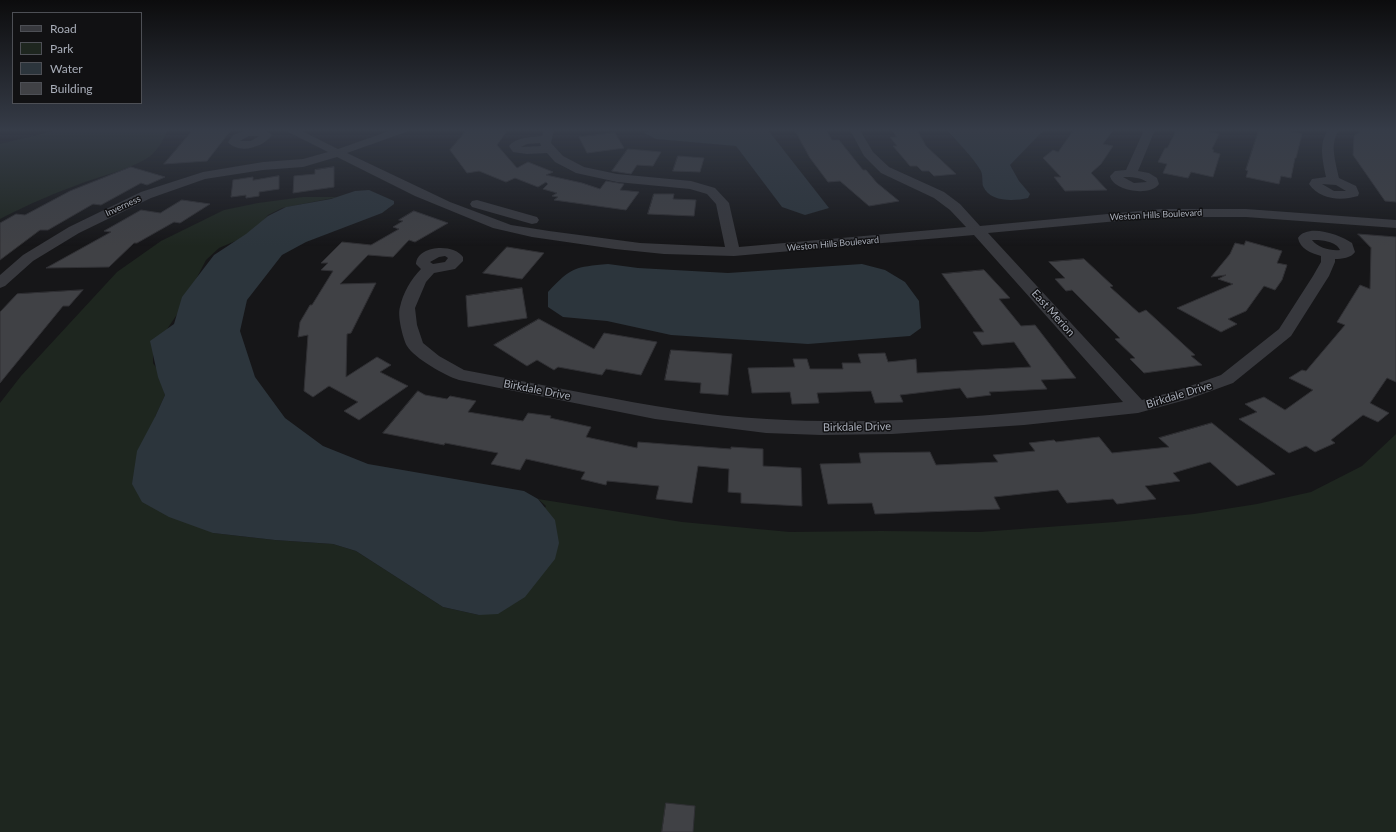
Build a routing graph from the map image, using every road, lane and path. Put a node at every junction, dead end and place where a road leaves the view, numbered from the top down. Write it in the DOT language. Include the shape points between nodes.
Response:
graph roads {
  1 [pos="222,169"];
  2 [pos="369,169"];
  3 [pos="397,169"];
  4 [pos="578,169"];
  5 [pos="884,169"];
  6 [pos="1132,169"];
  7 [pos="1331,169"];
  8 [pos="1131,172"];
  9 [pos="1333,181"];
  10 [pos="1396,216"];
  11 [pos="1396,224"];
  12 [pos="973,225"];
  13 [pos="732,246"];
  14 [pos="1328,253"];
  15 [pos="430,269"];
  16 [pos="0,283"];
  17 [pos="1138,407"];
  1 -- 16 [label="street, Inverness" via="146,195 74,230 28,258"];
  2 -- 13 [label="street, Weston Hills Boulevard" via="464,213 540,234 630,247 690,252"];
  3 -- 13 [label="street, Weston Hills Boulevard" via="482,206 524,218 611,234"];
  4 -- 13 [label="street" via="617,178 691,185 711,191 722,203"];
  5 -- 12 [label="street, East Merion" via="939,195"];
  6 -- 8 [label="street"];
  7 -- 9 [label="street"];
  10 -- 12 [label="street, Weston Hills Boulevard" via="1308,207 1197,203 1133,205"];
  11 -- 12 [label="street, Weston Hills Boulevard" via="1246,213 1187,212"];
  12 -- 13 [label="street, Weston Hills Boulevard" via="821,245"];
  12 -- 17 [label="street, East Merion"];
  14 -- 17 [label="street, Birkdale Drive" via="1328,262 1321,276 1285,332 1246,365 1227,379 1182,396"];
  15 -- 17 [label="street, Birkdale Drive" via="419,280 407,308 415,345 433,360 459,374 655,413 766,426 821,428 892,427"];
}
